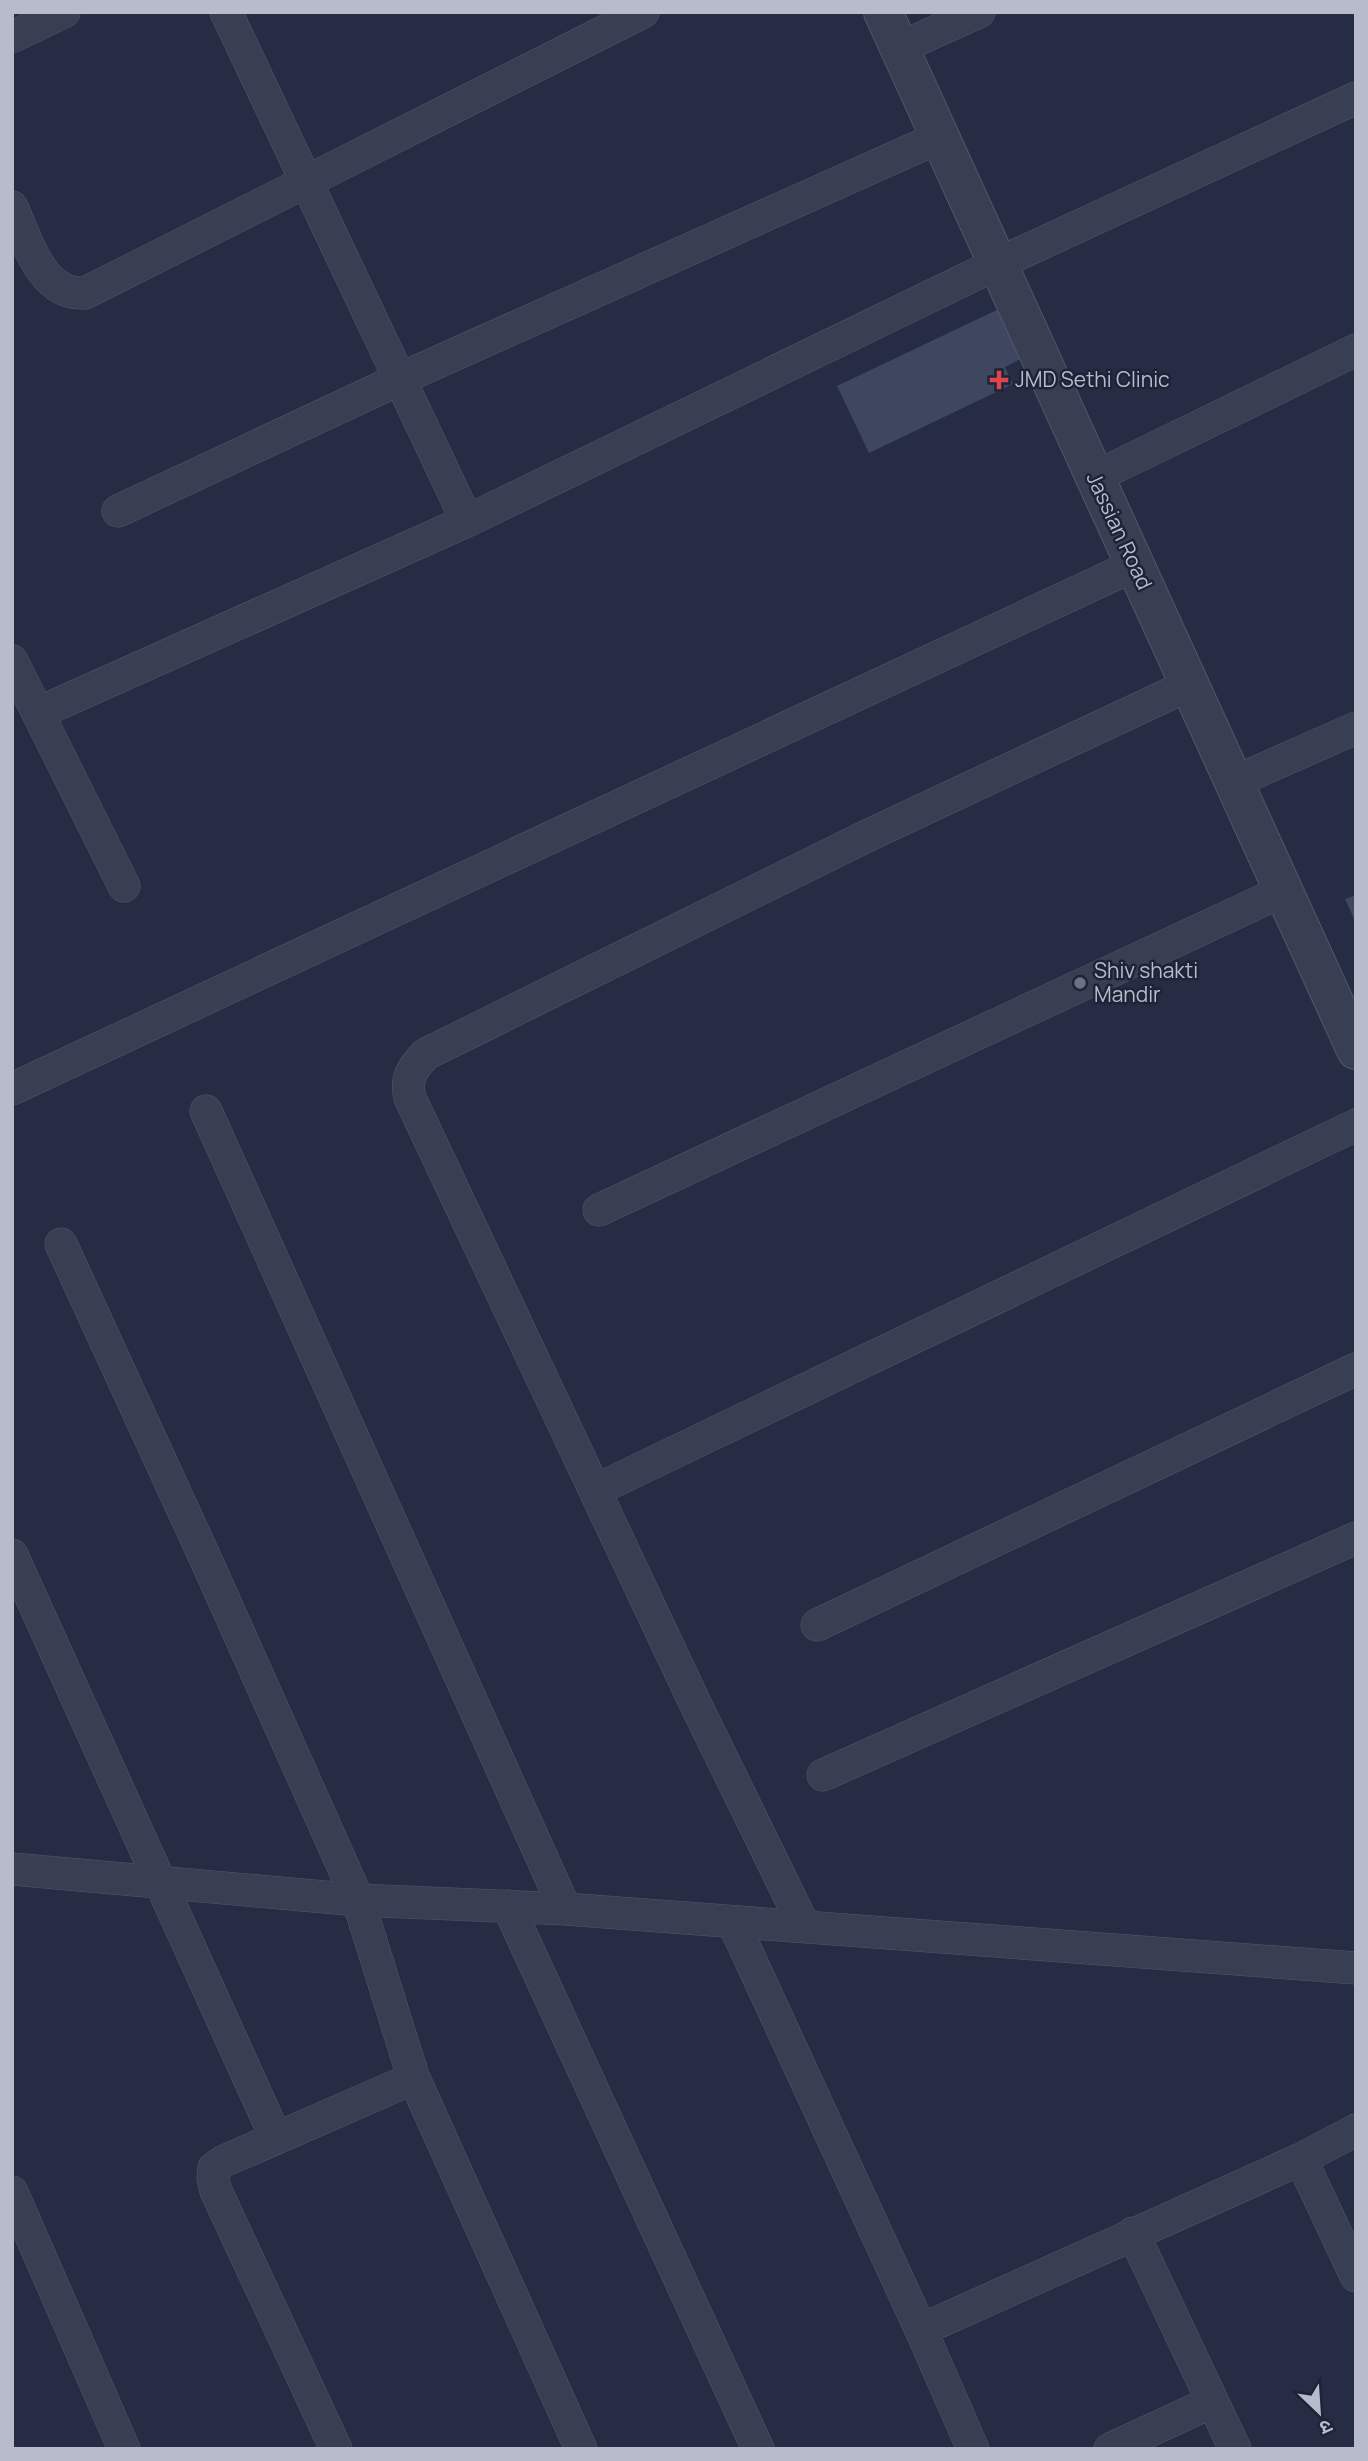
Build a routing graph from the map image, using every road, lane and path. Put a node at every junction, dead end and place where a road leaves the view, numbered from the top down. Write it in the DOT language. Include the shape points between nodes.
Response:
graph roads {
  1 [pos="64,12"];
  2 [pos="226,12"];
  3 [pos="643,12"];
  4 [pos="883,12"];
  5 [pos="979,12"];
  6 [pos="12,37"];
  7 [pos="899,48"];
  8 [pos="1356,98"];
  9 [pos="940,137"];
  10 [pos="307,183"];
  11 [pos="12,207"];
  12 [pos="998,264"];
  13 [pos="1356,350"];
  14 [pos="400,379"];
  15 [pos="1095,477"];
  16 [pos="118,511"];
  17 [pos="467,521"];
  18 [pos="1135,565"];
  19 [pos="12,661"];
  20 [pos="1189,685"];
  21 [pos="38,713"];
  22 [pos="1356,728"];
  23 [pos="1234,782"];
  24 [pos="124,886"];
  25 [pos="1283,891"];
  26 [pos="1346,1001"];
  27 [pos="1356,1050"];
  28 [pos="12,1088"];
  29 [pos="206,1111"];
  30 [pos="1356,1125"];
  31 [pos="599,1210"];
  32 [pos="61,1244"];
  33 [pos="1356,1369"];
  34 [pos="596,1490"];
  35 [pos="1356,1538"];
  36 [pos="12,1555"];
  37 [pos="817,1625"];
  38 [pos="823,1774"];
  39 [pos="12,1869"];
  40 [pos="161,1882"];
  41 [pos="358,1900"];
  42 [pos="508,1906"];
  43 [pos="565,1909"];
  44 [pos="733,1922"];
  45 [pos="804,1926"];
  46 [pos="1356,1968"];
  47 [pos="414,2078"];
  48 [pos="1356,2130"];
  49 [pos="276,2138"];
  50 [pos="1301,2159"];
  51 [pos="12,2192"];
  52 [pos="1133,2233"];
  53 [pos="1356,2276"];
  54 [pos="921,2330"];
  55 [pos="1212,2402"];
  56 [pos="124,2449"];
  57 [pos="336,2449"];
  58 [pos="581,2449"];
  59 [pos="758,2449"];
  60 [pos="973,2449"];
  61 [pos="1110,2449"];
  62 [pos="1235,2449"];
  1 -- 6 [label="street"];
  2 -- 10 [label="street"];
  3 -- 10 [label="street"];
  4 -- 7 [label="street, Jassian Road"];
  5 -- 7 [label="street"];
  7 -- 9 [label="street, Jassian Road"];
  8 -- 12 [label="street"];
  9 -- 12 [label="street, Jassian Road"];
  9 -- 14 [label="street"];
  10 -- 11 [label="street" via="85,293 57,288 45,274"];
  10 -- 14 [label="street"];
  12 -- 15 [label="street, Jassian Road"];
  12 -- 17 [label="street"];
  13 -- 15 [label="street"];
  14 -- 16 [label="street"];
  14 -- 17 [label="street"];
  15 -- 18 [label="street, Jassian Road"];
  17 -- 21 [label="street"];
  18 -- 20 [label="street, Jassian Road"];
  18 -- 28 [label="street"];
  19 -- 21 [label="street"];
  20 -- 23 [label="street, Jassian Road"];
  20 -- 34 [label="street" via="859,840 426,1054 414,1066 407,1088 411,1098"];
  21 -- 24 [label="street"];
  22 -- 23 [label="street"];
  23 -- 25 [label="street, Jassian Road"];
  25 -- 26 [label="street, Jassian Road"];
  25 -- 31 [label="street"];
  26 -- 27 [label="street, Jassian Road"];
  29 -- 43 [label="street"];
  30 -- 34 [label="street"];
  32 -- 41 [label="street"];
  33 -- 37 [label="street"];
  34 -- 45 [label="street"];
  35 -- 38 [label="street"];
  36 -- 40 [label="street"];
  39 -- 40 [label="street"];
  40 -- 41 [label="street"];
  40 -- 49 [label="street"];
  41 -- 42 [label="street"];
  41 -- 47 [label="street"];
  42 -- 43 [label="street"];
  42 -- 59 [label="street"];
  43 -- 44 [label="street"];
  44 -- 45 [label="street"];
  44 -- 54 [label="street"];
  45 -- 46 [label="street"];
  47 -- 49 [label="street"];
  47 -- 58 [label="street"];
  48 -- 50 [label="street"];
  49 -- 57 [label="street" via="224,2161 214,2168 213,2179"];
  50 -- 52 [label="street"];
  50 -- 53 [label="street"];
  51 -- 56 [label="street"];
  52 -- 54 [label="street"];
  52 -- 55 [label="street"];
  54 -- 60 [label="street"];
  55 -- 61 [label="street"];
  55 -- 62 [label="street"];
}
